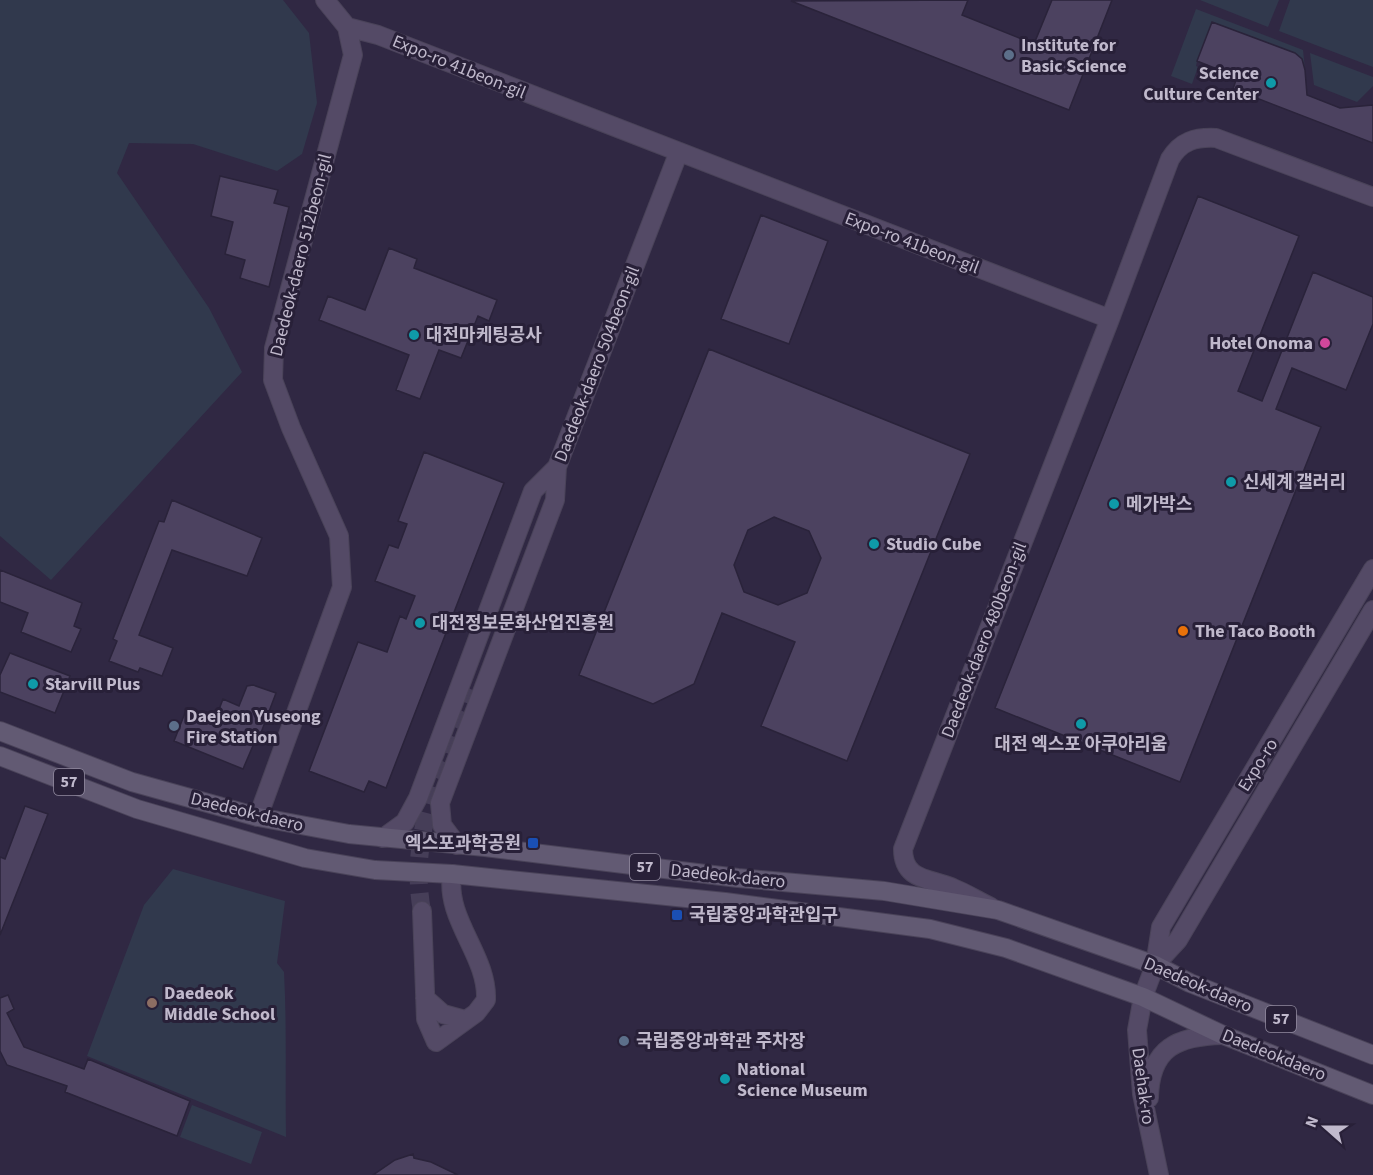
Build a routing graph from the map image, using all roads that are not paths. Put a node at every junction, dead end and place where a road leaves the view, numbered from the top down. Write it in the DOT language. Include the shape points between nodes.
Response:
graph roads {
  1 [pos="325,0"];
  2 [pos="347,27"];
  3 [pos="678,154"];
  4 [pos="1373,197"];
  5 [pos="1110,319"];
  6 [pos="556,467"];
  7 [pos="1373,569"];
  8 [pos="1373,610"];
  9 [pos="476,696"];
  10 [pos="454,698"];
  11 [pos="0,732"];
  12 [pos="0,756"];
  13 [pos="258,818"];
  14 [pos="383,838"];
  15 [pos="457,845"];
  16 [pos="452,874"];
  17 [pos="998,910"];
  18 [pos="422,911"];
  19 [pos="1155,965"];
  20 [pos="1143,997"];
  21 [pos="425,998"];
  22 [pos="1176,1012"];
  23 [pos="465,1020"];
  24 [pos="1223,1035"];
  25 [pos="1373,1055"];
  26 [pos="1373,1095"];
  27 [pos="1149,1130"];
  28 [pos="1159,1175"];
  1 -- 2 [label="street"];
  2 -- 3 [label="street, Expo-ro 41beon-gil" via="378,35"];
  2 -- 13 [label="street, Daedeok-daero 512beon-gil" via="352,55 274,348 273,380 339,536 342,587"];
  3 -- 5 [label="street, Expo-ro 41beon-gil"];
  3 -- 6 [label="street, Daedeok-daero 504beon-gil"];
  4 -- 5 [label="street" via="1216,138 1185,142 1170,159"];
  5 -- 17 [label="street, Daedeok-daero 480beon-gil" via="903,849 903,861 911,872"];
  6 -- 9 [label="street, Daedeok-daero 504beon-gil"];
  6 -- 10 [label="street" via="533,491"];
  7 -- 19 [label="street, Expo-ro" via="1161,927"];
  8 -- 19 [label="street, Expo-ro" via="1178,940"];
  9 -- 10 [label="street" via="469,712 458,710"];
  9 -- 15 [label="street" via="441,803 442,825"];
  10 -- 14 [label="street" via="418,798 405,822"];
  11 -- 13 [label="main road, Daedeok-daero / 57" via="132,782"];
  12 -- 16 [label="main road, Daedeok-daero / 57" via="137,809 305,858 375,870"];
  13 -- 14 [label="main road, Daedeok-daero / 57"];
  14 -- 15 [label="main road, Daedeok-daero / 57"];
  15 -- 17 [label="main road, Daedeok-daero / 57" via="884,891"];
  16 -- 20 [label="main road, Daedeok-daero / 57" via="725,902 930,929 1016,951"];
  16 -- 23 [label="street" via="449,892 486,987 486,1000"];
  17 -- 19 [label="main road, Daedeok-daero / 57"];
  18 -- 21 [label="street"];
  19 -- 20 [label="street, Expo-ro"];
  19 -- 25 [label="main road, Daedeok-daero / 57" via="1190,983"];
  20 -- 22 [label="main road, Daedeok-daero / 57"];
  20 -- 27 [label="street, Daehak-ro" via="1137,1058"];
  21 -- 23 [label="street" via="443,1014"];
  21 -- 23 [label="street" via="426,1018 436,1042"];
  22 -- 24 [label="main road, Daedeokdaero / 57"];
  24 -- 26 [label="main road, Daedeokdaero / 57"];
  24 -- 27 [label="street" via="1197,1035 1165,1049 1155,1065 1149,1088"];
  27 -- 28 [label="street, Daehak-ro"];
}
